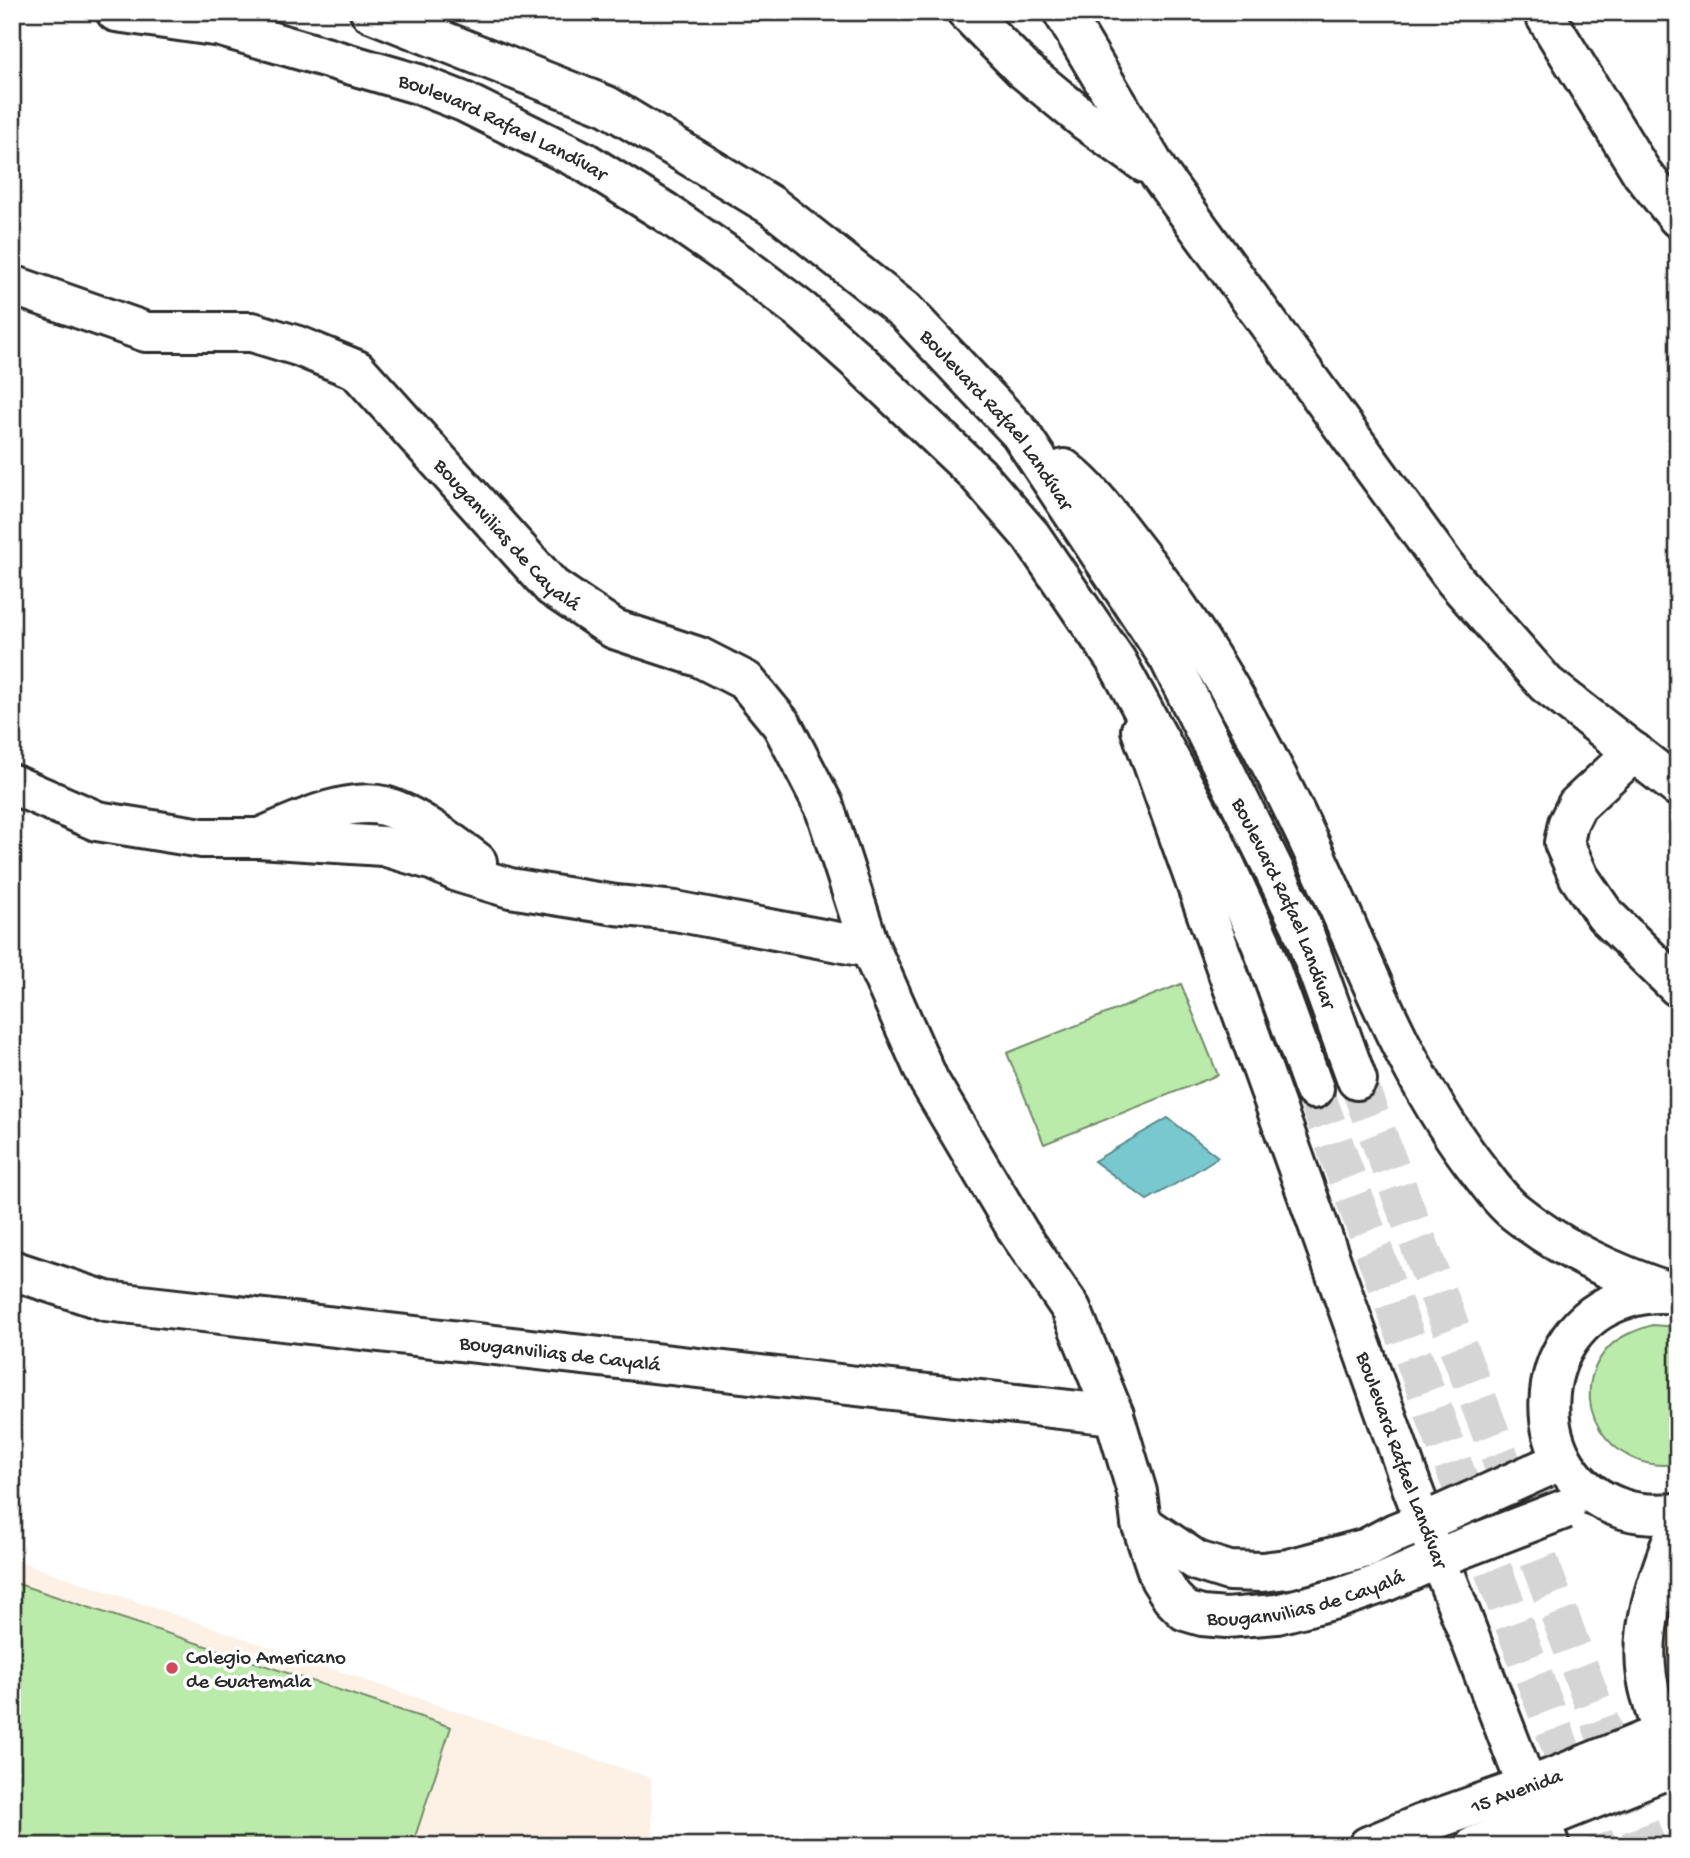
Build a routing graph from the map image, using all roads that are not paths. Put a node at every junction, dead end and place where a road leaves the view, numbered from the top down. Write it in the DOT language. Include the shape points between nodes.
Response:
graph roads {
  1 [pos="116,12"];
  2 [pos="370,12"];
  3 [pos="967,12"];
  4 [pos="1063,12"];
  5 [pos="1543,12"];
  6 [pos="1158,172"];
  7 [pos="1678,218"];
  8 [pos="12,285"];
  9 [pos="1020,433"];
  10 [pos="1117,662"];
  11 [pos="1662,772"];
  12 [pos="12,784"];
  13 [pos="870,948"];
  14 [pos="1678,987"];
  15 [pos="1357,1080"];
  16 [pos="1314,1089"];
  17 [pos="12,1270"];
  18 [pos="1676,1294"];
  19 [pos="1114,1415"];
  20 [pos="1553,1462"];
  21 [pos="1578,1500"];
  22 [pos="1678,1513"];
  23 [pos="1432,1517"];
  24 [pos="1141,1523"];
  25 [pos="1678,1525"];
  26 [pos="1446,1554"];
  27 [pos="1664,1757"];
  28 [pos="1545,1809"];
  29 [pos="1368,1846"];
  30 [pos="1475,1846"];
  1 -- 10 [label="street, Boulevard Rafael Landívar" via="221,27 418,84 585,162 665,212 802,312 978,475 1031,536"];
  2 -- 9 [label="street, Boulevard Rafael Landívar" via="607,106 772,206 905,311"];
  3 -- 6 [label="street" via="1023,69"];
  4 -- 6 [label="street"];
  5 -- 7 [label="street" via="1642,173"];
  6 -- 11 [label="street" via="1455,580 1546,684"];
  8 -- 13 [label="street, Bouganvilias de Cayalá" via="146,332 253,332 356,370 552,587 614,629 699,657 746,681 782,725 824,806"];
  9 -- 15 [label="street, Boulevard Rafael Landívar" via="1169,657 1301,925"];
  9 -- 18 [label="street" via="1091,493 1157,576 1222,677 1307,833 1380,1002 1456,1141 1513,1210 1572,1251 1627,1278"];
  10 -- 16 [label="street, Boulevard Rafael Landívar" via="1203,819 1262,943"];
  10 -- 23 [label="street, Boulevard Rafael Landívar"];
  11 -- 14 [label="street" via="1577,805 1564,844 1579,877 1605,915"];
  12 -- 13 [label="street" via="97,821 202,838 383,846 510,888 675,911"];
  13 -- 19 [label="street, Bouganvilias de Cayalá" via="929,1081 1019,1233 1071,1309"];
  17 -- 19 [label="street, Bouganvilias de Cayalá" via="106,1301"];
  18 -- 20 [label="street" via="1641,1294 1610,1304 1583,1322 1563,1348 1550,1378"];
  19 -- 24 [label="street, Bouganvilias de Cayalá" via="1137,1492"];
  20 -- 21 [label="street" via="1574,1475"];
  20 -- 23 [label="street, Bouganvilias de Cayalá, bridge"];
  21 -- 22 [label="street" via="1650,1515"];
  21 -- 26 [label="street, Bouganvilias de Cayalá, bridge"];
  23 -- 24 [label="street, Bouganvilias de Cayalá" via="1367,1548 1262,1572 1229,1571 1196,1561"];
  23 -- 26 [label="street, Boulevard Rafael Landívar"];
  24 -- 26 [label="street, Bouganvilias de Cayalá" via="1160,1579 1172,1598 1185,1611 1202,1616 1277,1614 1336,1600"];
  25 -- 27 [label="street" via="1653,1595 1645,1648"];
  26 -- 28 [label="street, Boulevard Rafael Landívar"];
  27 -- 28 [label="street, 15 Avenida, bridge"];
  28 -- 29 [label="street, 15 Avenida" via="1419,1825"];
  28 -- 30 [label="street, 15 Avenida"];
}
